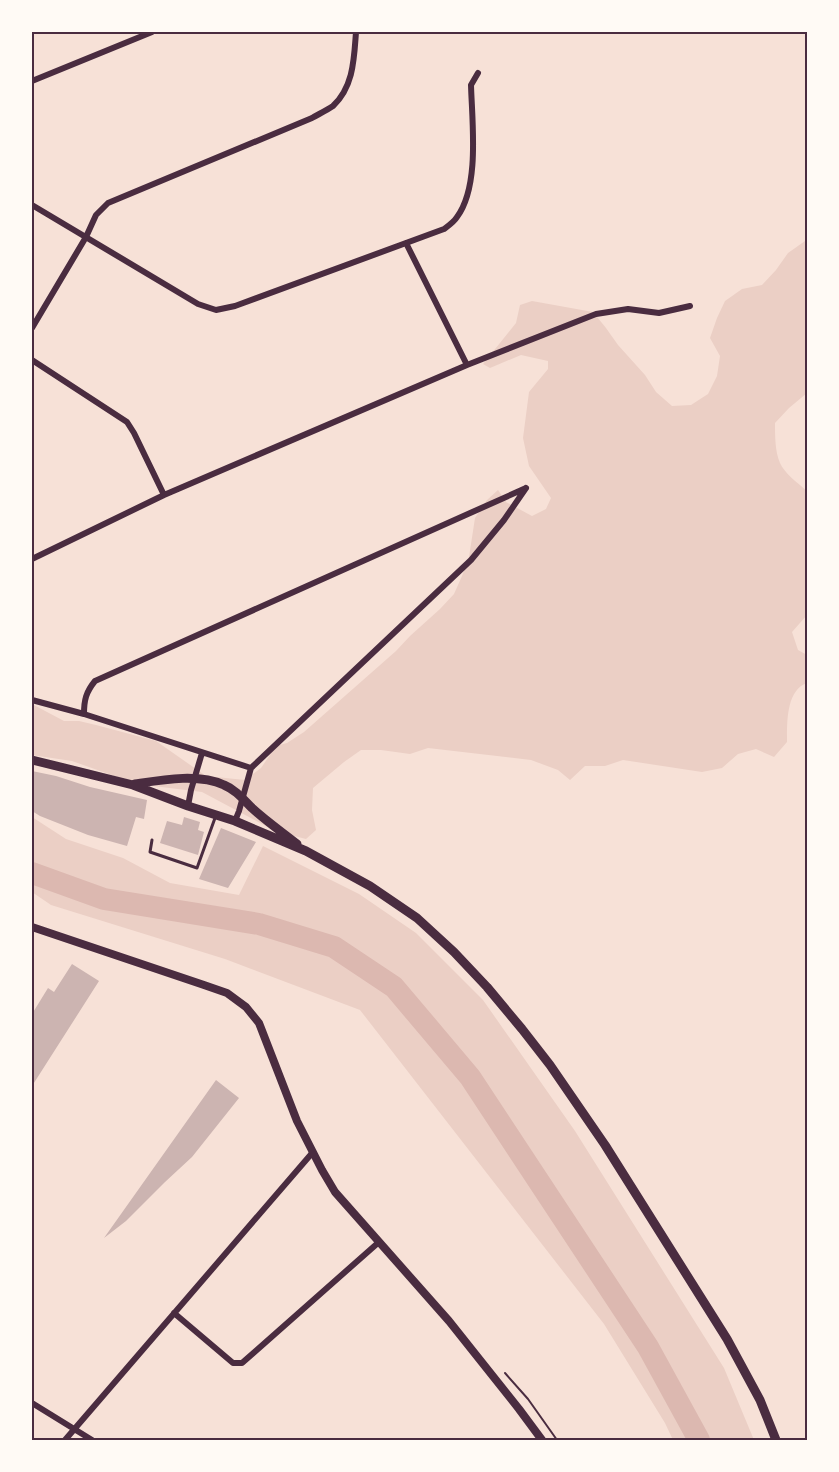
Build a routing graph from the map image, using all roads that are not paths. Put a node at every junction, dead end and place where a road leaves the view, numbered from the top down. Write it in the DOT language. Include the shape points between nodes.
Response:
graph roads {
  1 [pos="152,32"];
  2 [pos="356,32"];
  3 [pos="478,73"];
  4 [pos="32,81"];
  5 [pos="32,205"];
  6 [pos="86,237"];
  7 [pos="406,243"];
  8 [pos="690,306"];
  9 [pos="32,328"];
  10 [pos="32,360"];
  11 [pos="467,365"];
  12 [pos="164,495"];
  13 [pos="32,559"];
  14 [pos="32,700"];
  15 [pos="84,714"];
  16 [pos="202,753"];
  17 [pos="32,760"];
  18 [pos="251,768"];
  19 [pos="194,779"];
  20 [pos="133,785"];
  21 [pos="243,797"];
  22 [pos="188,806"];
  23 [pos="216,815"];
  24 [pos="235,821"];
  25 [pos="152,840"];
  26 [pos="306,851"];
  27 [pos="32,927"];
  28 [pos="313,1152"];
  29 [pos="379,1242"];
  30 [pos="174,1313"];
  31 [pos="32,1403"];
  32 [pos="75,1429"];
  33 [pos="65,1440"];
  34 [pos="92,1440"];
  35 [pos="542,1440"];
  36 [pos="776,1440"];
  1 -- 4 [label="street"];
  2 -- 6 [label="street" via="348,86 332,106 312,118 108,203 96,215"];
  3 -- 7 [label="street" via="471,85 472,172 466,200 457,218 444,229"];
  5 -- 6 [label="street"];
  6 -- 7 [label="street" via="198,304 216,310"];
  6 -- 9 [label="street"];
  7 -- 11 [label="street"];
  8 -- 11 [label="street" via="659,313 628,309 596,314"];
  10 -- 12 [label="street" via="127,422"];
  11 -- 12 [label="street"];
  12 -- 13 [label="street"];
  14 -- 15 [label="street"];
  15 -- 16 [label="street"];
  15 -- 18 [label="street" via="87,691 95,681 526,488 471,560"];
  16 -- 18 [label="street"];
  16 -- 19 [label="street"];
  17 -- 20 [label="main road"];
  18 -- 21 [label="street"];
  19 -- 20 [label="main road"];
  19 -- 21 [label="main road" via="224,785"];
  19 -- 22 [label="street"];
  20 -- 22 [label="main road"];
  21 -- 24 [label="street"];
  21 -- 26 [label="main road"];
  22 -- 23 [label="main road"];
  23 -- 24 [label="main road"];
  23 -- 25 [label="lane" via="197,868 150,852"];
  24 -- 26 [label="main road"];
  26 -- 36 [label="main road" via="370,886 417,918 460,959 522,1029 605,1145 727,1339 760,1400"];
  27 -- 28 [label="street" via="227,993 246,1007 259,1023"];
  28 -- 29 [label="street" via="335,1192"];
  28 -- 30 [label="street"];
  29 -- 30 [label="street" via="242,1363 233,1363"];
  29 -- 35 [label="street" via="449,1321"];
  30 -- 32 [label="street"];
  31 -- 32 [label="street"];
  32 -- 33 [label="street"];
  32 -- 34 [label="street"];
}
